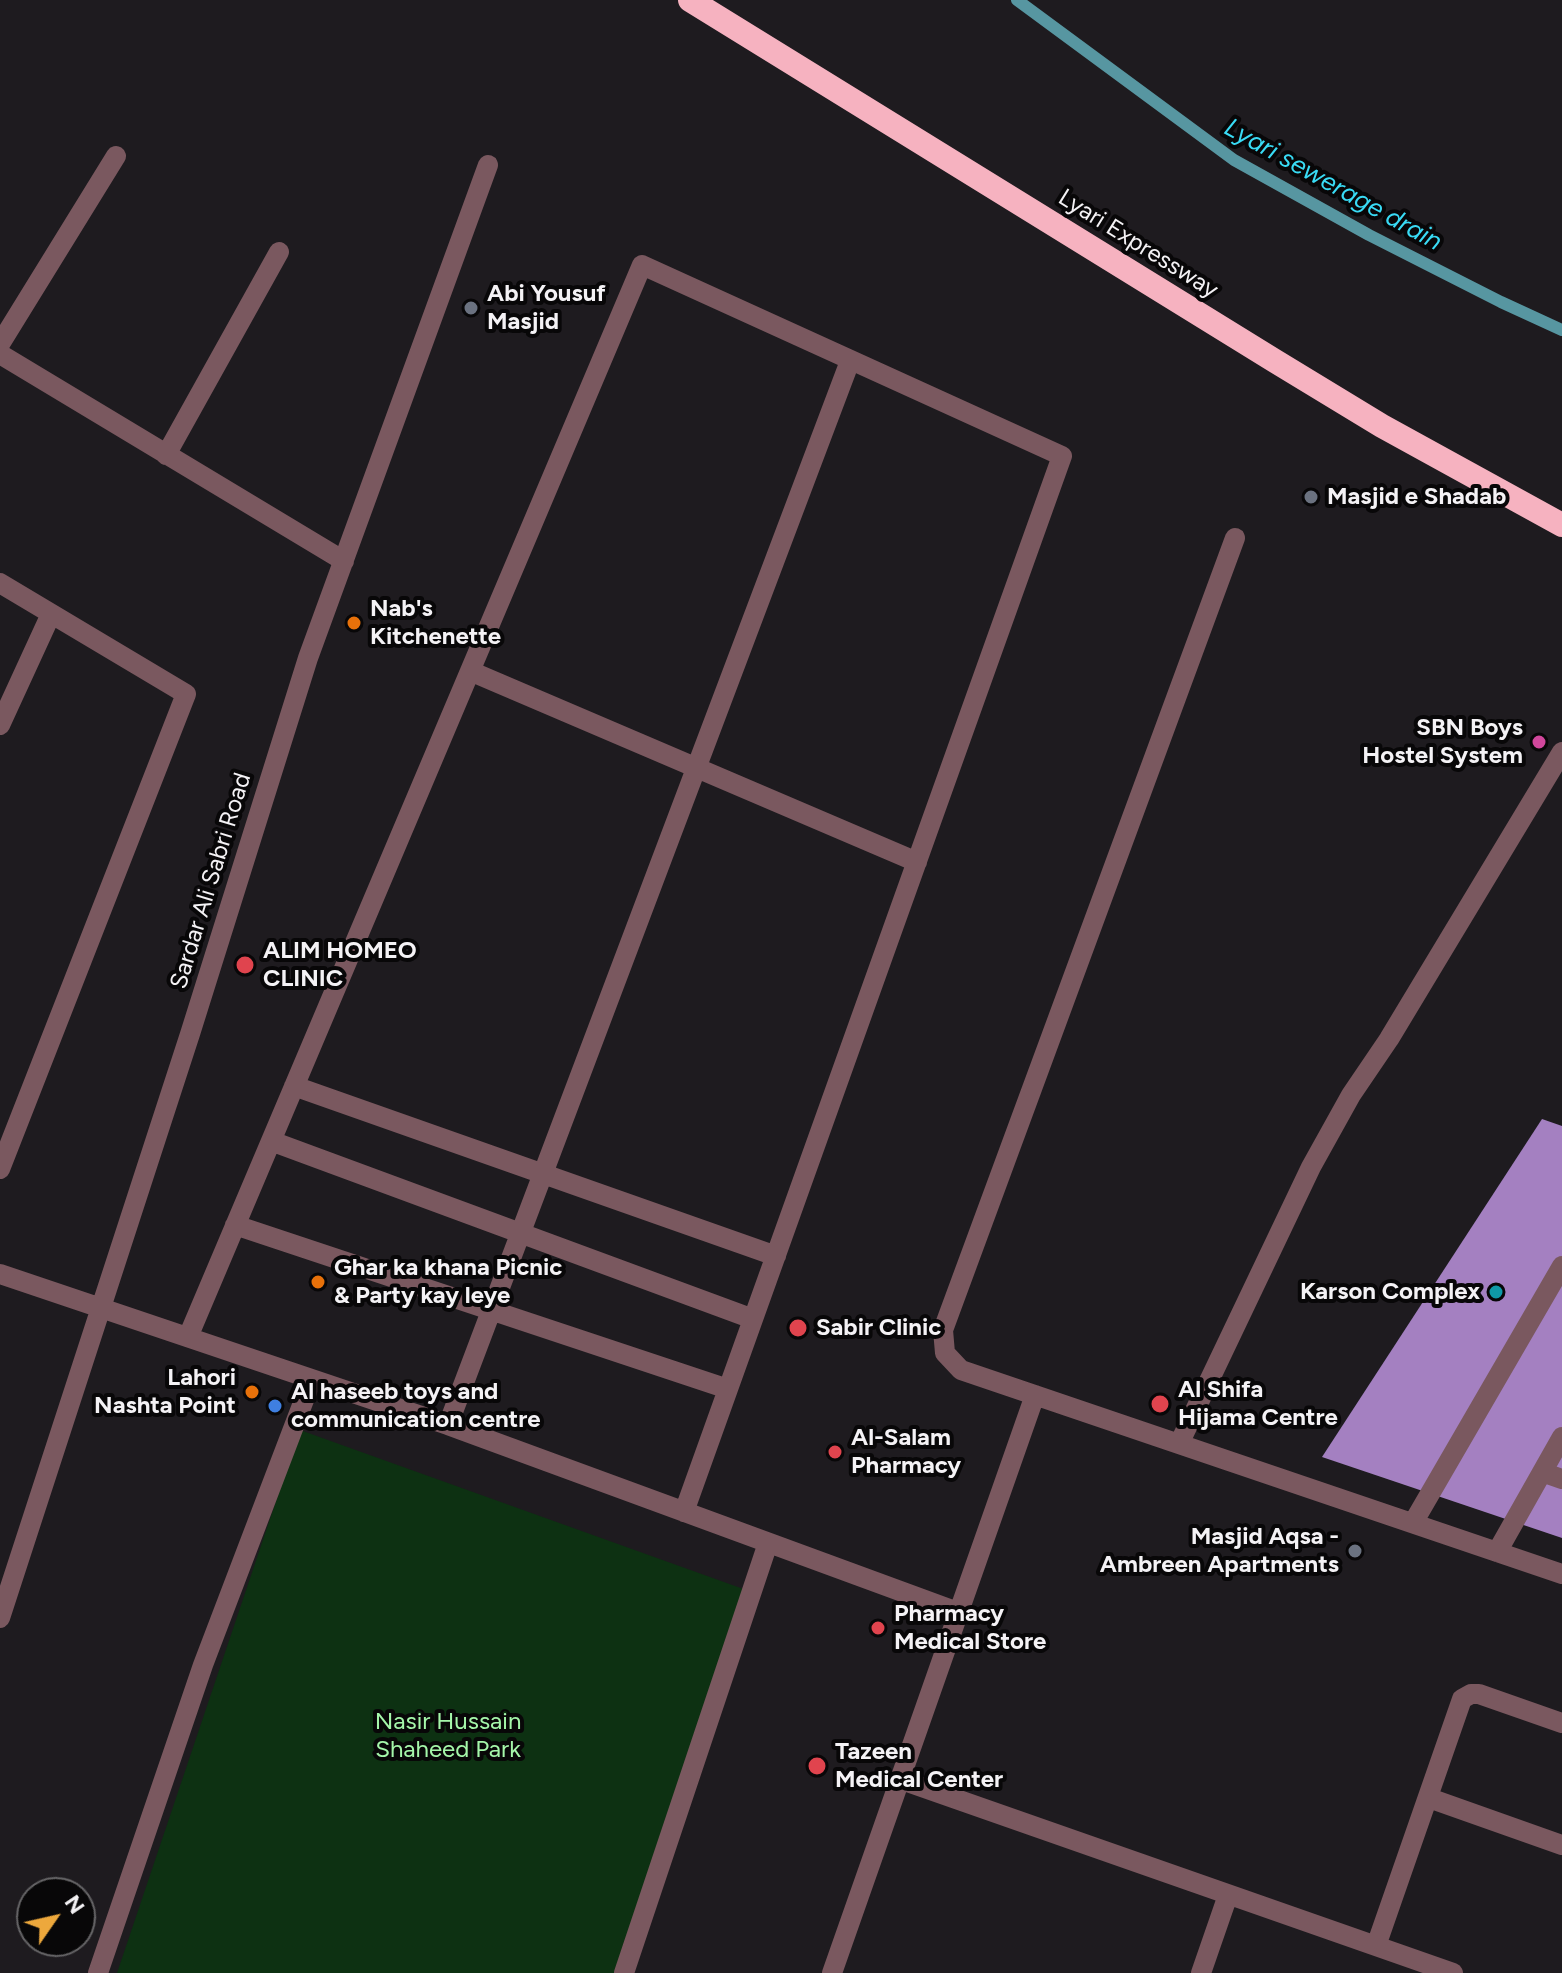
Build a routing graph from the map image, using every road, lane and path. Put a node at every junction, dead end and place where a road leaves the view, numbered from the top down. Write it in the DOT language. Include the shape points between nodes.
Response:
graph roads {
  1 [pos="690,0"];
  2 [pos="116,156"];
  3 [pos="488,165"];
  4 [pos="279,252"];
  5 [pos="0,344"];
  6 [pos="0,354"];
  7 [pos="850,361"];
  8 [pos="166,455"];
  9 [pos="1562,525"];
  10 [pos="1235,538"];
  11 [pos="344,561"];
  12 [pos="0,583"];
  13 [pos="51,614"];
  14 [pos="470,671"];
  15 [pos="0,725"];
  16 [pos="1562,752"];
  17 [pos="697,768"];
  18 [pos="917,862"];
  19 [pos="294,1086"];
  20 [pos="271,1141"];
  21 [pos="0,1169"];
  22 [pos="543,1174"];
  23 [pos="235,1225"];
  24 [pos="521,1233"];
  25 [pos="776,1256"];
  26 [pos="1562,1266"];
  27 [pos="0,1274"];
  28 [pos="100,1307"];
  29 [pos="492,1310"];
  30 [pos="753,1319"];
  31 [pos="188,1337"];
  32 [pos="312,1379"];
  33 [pos="728,1389"];
  34 [pos="1035,1395"];
  35 [pos="448,1425"];
  36 [pos="1562,1437"];
  37 [pos="1179,1444"];
  38 [pos="1552,1475"];
  39 [pos="684,1512"];
  40 [pos="1413,1523"];
  41 [pos="768,1543"];
  42 [pos="1497,1552"];
  43 [pos="1562,1574"];
  44 [pos="960,1613"];
  45 [pos="0,1618"];
  46 [pos="1562,1723"];
  47 [pos="899,1779"];
  48 [pos="1429,1798"];
  49 [pos="1562,1845"];
  50 [pos="1228,1895"];
  51 [pos="1376,1946"];
  52 [pos="98,1973"];
  53 [pos="624,1973"];
  54 [pos="832,1973"];
  55 [pos="1201,1973"];
  56 [pos="1453,1973"];
  1 -- 9 [label="highway, Lyari Expressway" via="1382,426"];
  2 -- 5 [label="street"];
  3 -- 11 [label="street, Sardar Ali Sabri Road"];
  4 -- 8 [label="street"];
  6 -- 8 [label="street"];
  7 -- 14 [label="street" via="642,265"];
  7 -- 17 [label="street"];
  7 -- 18 [label="street" via="1062,456"];
  8 -- 11 [label="street"];
  10 -- 34 [label="street" via="943,1330 945,1353 961,1370"];
  11 -- 28 [label="street, Sardar Ali Sabri Road" via="308,658"];
  12 -- 13 [label="street"];
  13 -- 15 [label="street"];
  13 -- 21 [label="street" via="186,694"];
  14 -- 17 [label="street"];
  14 -- 19 [label="street"];
  16 -- 37 [label="street" via="1344,1107"];
  17 -- 18 [label="street"];
  17 -- 22 [label="street"];
  18 -- 25 [label="street"];
  19 -- 20 [label="street"];
  19 -- 22 [label="street"];
  20 -- 23 [label="street"];
  20 -- 24 [label="street"];
  22 -- 24 [label="street"];
  22 -- 25 [label="street"];
  23 -- 29 [label="street"];
  23 -- 31 [label="street"];
  24 -- 29 [label="street"];
  24 -- 30 [label="street"];
  25 -- 30 [label="street"];
  26 -- 40 [label="street"];
  27 -- 28 [label="street"];
  28 -- 31 [label="street"];
  28 -- 45 [label="street, Sardar Ali Sabri Road"];
  29 -- 33 [label="street"];
  29 -- 35 [label="street"];
  30 -- 33 [label="street"];
  31 -- 32 [label="street"];
  32 -- 35 [label="street"];
  32 -- 52 [label="street" via="203,1665"];
  33 -- 39 [label="street"];
  34 -- 37 [label="street"];
  34 -- 44 [label="street"];
  35 -- 39 [label="street"];
  36 -- 38 [label="street"];
  37 -- 40 [label="street"];
  38 -- 42 [label="street"];
  39 -- 41 [label="street"];
  40 -- 42 [label="street"];
  41 -- 44 [label="street"];
  41 -- 53 [label="street"];
  42 -- 43 [label="street"];
  44 -- 47 [label="street"];
  46 -- 48 [label="street" via="1479,1694 1462,1699"];
  47 -- 50 [label="street"];
  47 -- 54 [label="street"];
  48 -- 49 [label="street"];
  48 -- 51 [label="street"];
  50 -- 51 [label="street"];
  50 -- 55 [label="street"];
  51 -- 56 [label="street"];
}
